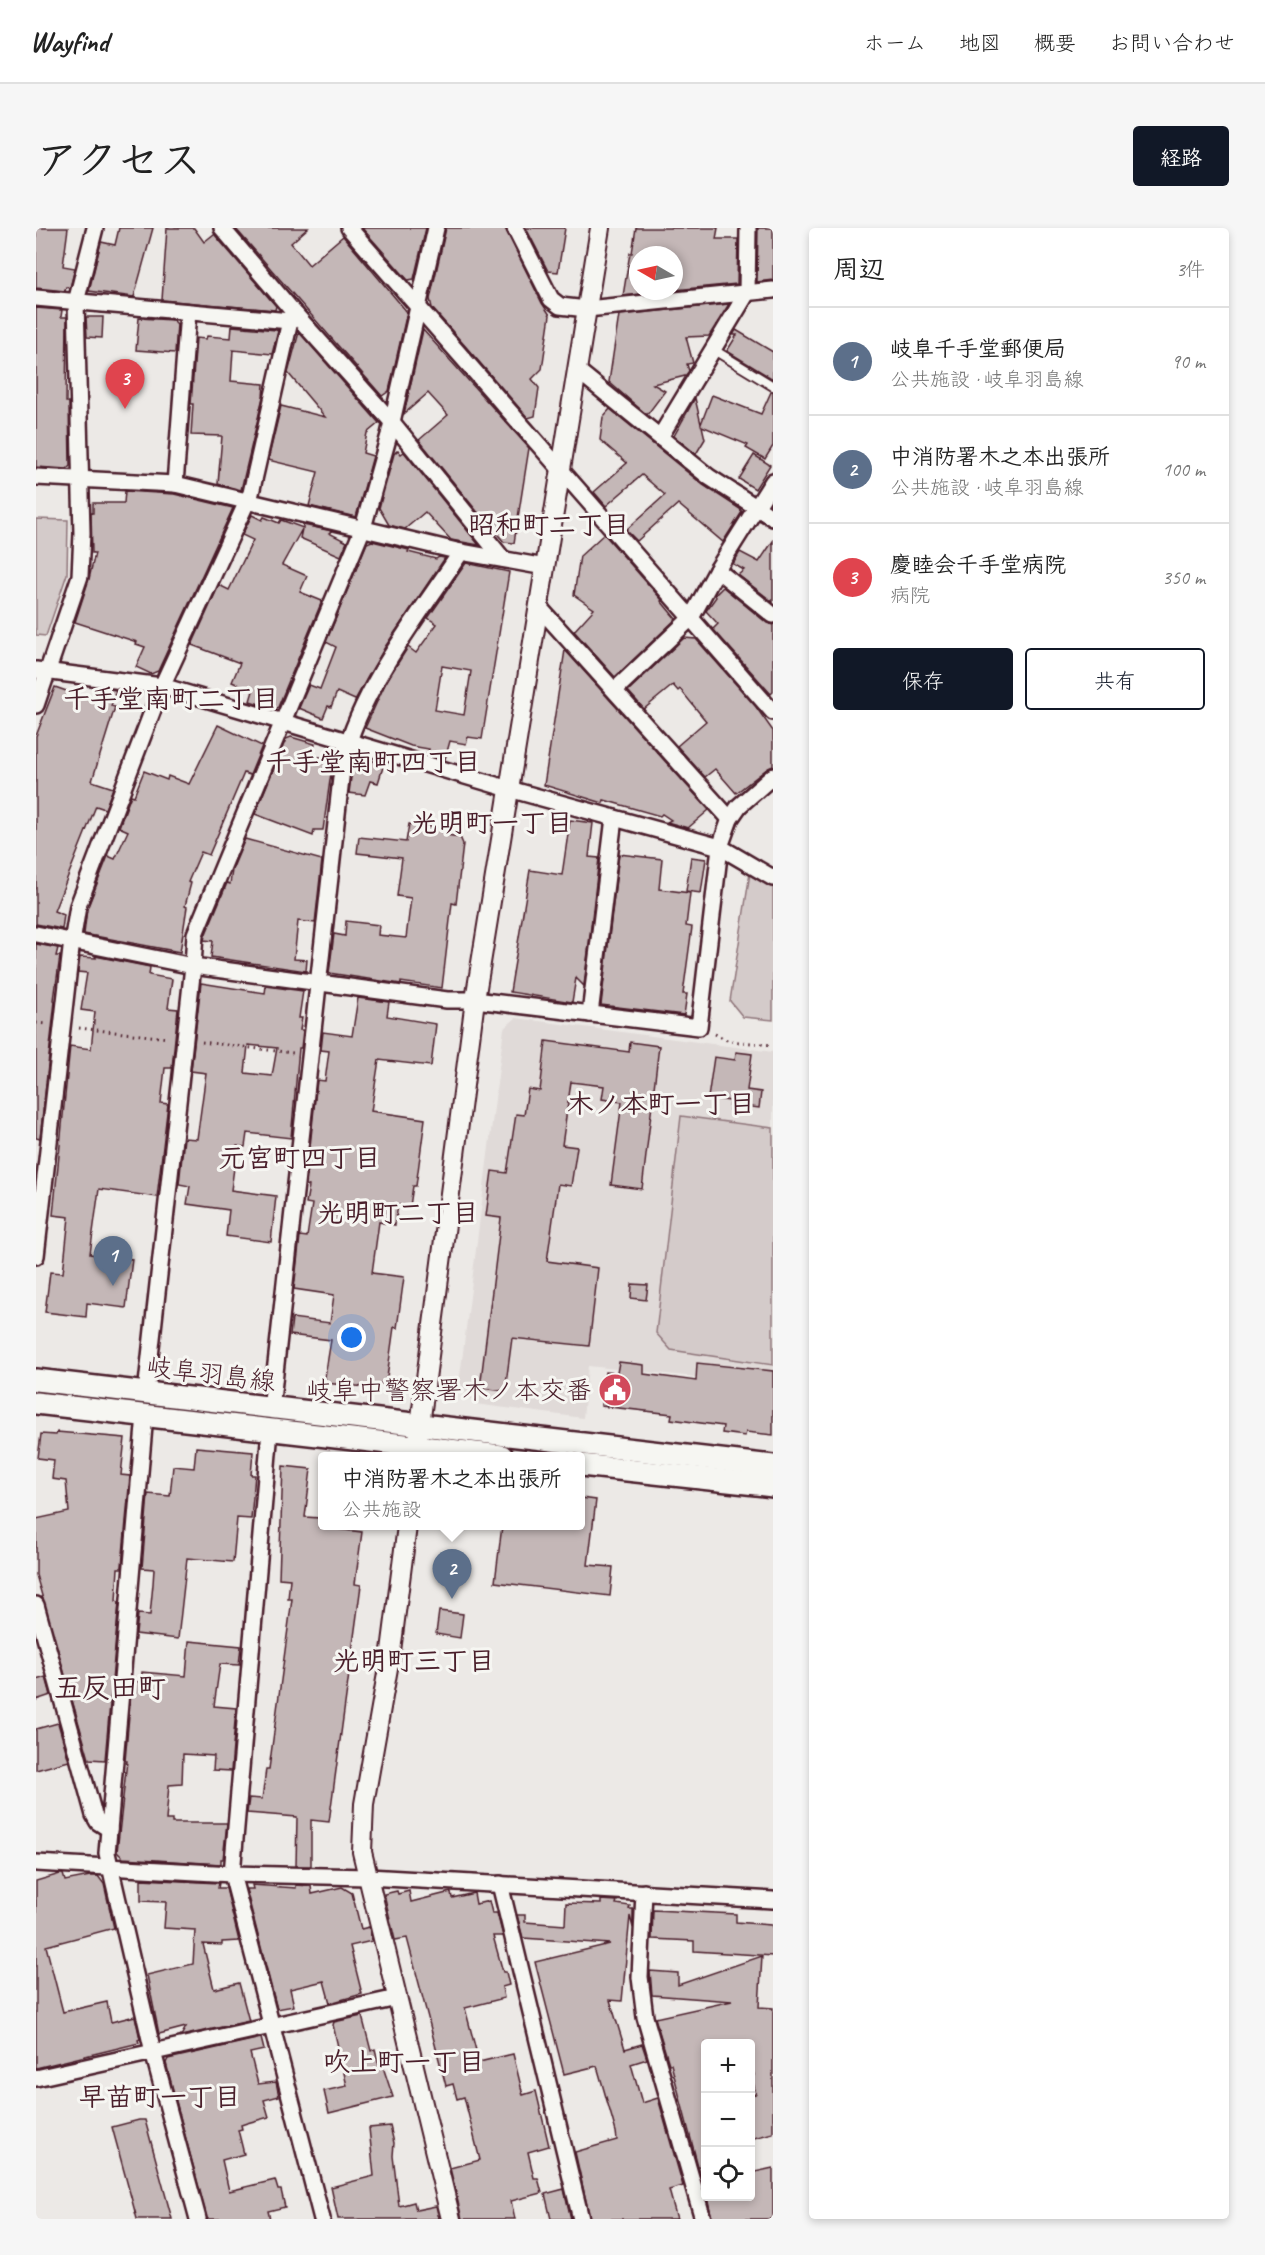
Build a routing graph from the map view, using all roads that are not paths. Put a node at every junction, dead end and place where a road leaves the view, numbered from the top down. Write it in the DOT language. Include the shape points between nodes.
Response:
graph roads {
  1 [pos="95,228"];
  2 [pos="222,228"];
  3 [pos="349,228"];
  4 [pos="436,228"];
  5 [pos="515,228"];
  6 [pos="600,228"];
  7 [pos="748,228"];
  8 [pos="773,290"];
  9 [pos="747,293"];
  10 [pos="36,298"];
  11 [pos="76,302"];
  12 [pos="418,305"];
  13 [pos="587,309"];
  14 [pos="188,312"];
  15 [pos="293,318"];
  16 [pos="714,350"];
  17 [pos="577,370"];
  18 [pos="773,386"];
  19 [pos="392,422"];
  20 [pos="660,437"];
  21 [pos="561,470"];
  22 [pos="36,477"];
  23 [pos="80,478"];
  24 [pos="773,481"];
  25 [pos="175,484"];
  26 [pos="247,502"];
  27 [pos="756,508"];
  28 [pos="773,518"];
  29 [pos="363,528"];
  30 [pos="461,552"];
  31 [pos="503,559"];
  32 [pos="545,567"];
  33 [pos="717,570"];
  34 [pos="538,606"];
  35 [pos="773,615"];
  36 [pos="692,618"];
  37 [pos="42,670"];
  38 [pos="162,686"];
  39 [pos="615,690"];
  40 [pos="36,705"];
  41 [pos="773,712"];
  42 [pos="282,722"];
  43 [pos="348,742"];
  44 [pos="773,776"];
  45 [pos="510,789"];
  46 [pos="614,818"];
  47 [pos="730,819"];
  48 [pos="720,847"];
  49 [pos="773,878"];
  50 [pos="36,934"];
  51 [pos="72,941"];
  52 [pos="193,966"];
  53 [pos="318,983"];
  54 [pos="475,1000"];
  55 [pos="590,1014"];
  56 [pos="41,1168"];
  57 [pos="36,1256"];
  58 [pos="36,1380"];
  59 [pos="146,1393"];
  60 [pos="36,1403"];
  61 [pos="271,1409"];
  62 [pos="145,1415"];
  63 [pos="419,1425"];
  64 [pos="270,1430"];
  65 [pos="417,1452"];
  66 [pos="585,1465"];
  67 [pos="773,1466"];
  68 [pos="773,1486"];
  69 [pos="406,1530"];
  70 [pos="36,1605"];
  71 [pos="109,1829"];
  72 [pos="36,1863"];
  73 [pos="110,1867"];
  74 [pos="232,1874"];
  75 [pos="368,1877"];
  76 [pos="500,1884"];
  77 [pos="644,1892"];
  78 [pos="773,1900"];
  79 [pos="397,1998"];
  80 [pos="273,2025"];
  81 [pos="153,2052"];
  82 [pos="36,2078"];
  83 [pos="198,2219"];
  84 [pos="322,2219"];
  85 [pos="451,2219"];
  86 [pos="581,2219"];
  87 [pos="703,2219"];
  1 -- 11 [label="street"];
  2 -- 15 [label="street"];
  3 -- 12 [label="street"];
  4 -- 12 [label="street"];
  5 -- 13 [label="street" via="551,299 560,306"];
  6 -- 13 [label="street"];
  7 -- 9 [label="street"];
  8 -- 9 [label="street"];
  9 -- 13 [label="street"];
  9 -- 16 [label="street"];
  10 -- 11 [label="street"];
  11 -- 14 [label="street"];
  11 -- 23 [label="street"];
  12 -- 19 [label="street"];
  12 -- 21 [label="street"];
  13 -- 17 [label="street"];
  14 -- 15 [label="street"];
  14 -- 25 [label="street"];
  15 -- 19 [label="street"];
  15 -- 26 [label="street"];
  16 -- 18 [label="lane"];
  16 -- 20 [label="street"];
  17 -- 20 [label="street"];
  17 -- 21 [label="street"];
  19 -- 29 [label="street"];
  19 -- 31 [label="street"];
  20 -- 27 [label="street" via="709,477"];
  21 -- 32 [label="street"];
  21 -- 36 [label="street"];
  22 -- 23 [label="street"];
  23 -- 25 [label="street"];
  23 -- 37 [label="street" via="80,576"];
  24 -- 27 [label="street"];
  25 -- 26 [label="street"];
  26 -- 29 [label="street"];
  26 -- 38 [label="street"];
  27 -- 28 [label="street"];
  27 -- 33 [label="street"];
  29 -- 30 [label="street"];
  29 -- 42 [label="street"];
  30 -- 31 [label="street"];
  30 -- 43 [label="street" via="374,685"];
  31 -- 32 [label="street"];
  32 -- 34 [label="street"];
  33 -- 35 [label="street"];
  33 -- 36 [label="street"];
  34 -- 39 [label="street"];
  34 -- 45 [label="street"];
  36 -- 39 [label="street"];
  36 -- 41 [label="street"];
  37 -- 38 [label="street"];
  37 -- 40 [label="street"];
  38 -- 42 [label="street"];
  38 -- 51 [label="street" via="78,906"];
  39 -- 47 [label="street"];
  42 -- 43 [label="street"];
  42 -- 52 [label="street" via="195,934"];
  43 -- 45 [label="street"];
  43 -- 53 [label="street"];
  44 -- 47 [label="street"];
  45 -- 46 [label="street"];
  45 -- 54 [label="street"];
  46 -- 48 [label="street"];
  46 -- 55 [label="street"];
  47 -- 48 [label="street"];
  48 -- 49 [label="street"];
  48 -- 55 [label="street" via="699,1027"];
  50 -- 51 [label="street"];
  51 -- 52 [label="street"];
  51 -- 56 [label="street"];
  52 -- 53 [label="street"];
  52 -- 59 [label="street"];
  53 -- 54 [label="street" via="447,1000"];
  53 -- 61 [label="street"];
  54 -- 55 [label="street"];
  54 -- 63 [label="street"];
  56 -- 57 [label="street"];
  58 -- 59 [label="main road, 岐阜羽島線"];
  59 -- 61 [label="main road, 岐阜羽島線"];
  60 -- 62 [label="main road, 岐阜羽島線"];
  61 -- 63 [label="main road, 岐阜羽島線"];
  62 -- 64 [label="main road, 岐阜羽島線"];
  62 -- 71 [label="street"];
  63 -- 65 [label="street"];
  63 -- 67 [label="main road, 岐阜羽島線"];
  64 -- 65 [label="main road, 岐阜羽島線"];
  64 -- 74 [label="street"];
  66 -- 68 [label="main road"];
  69 -- 75 [label="street" via="391,1651 364,1804 362,1852"];
  70 -- 71 [label="street" via="94,1815"];
  71 -- 73 [label="street"];
  72 -- 73 [label="street"];
  73 -- 74 [label="street"];
  73 -- 81 [label="street"];
  74 -- 75 [label="street"];
  74 -- 80 [label="street"];
  75 -- 76 [label="street"];
  75 -- 79 [label="street"];
  76 -- 77 [label="street"];
  76 -- 86 [label="street"];
  77 -- 78 [label="street"];
  77 -- 87 [label="street" via="640,1977 645,2018"];
  79 -- 80 [label="street"];
  79 -- 85 [label="street"];
  80 -- 81 [label="street"];
  80 -- 84 [label="street"];
  81 -- 82 [label="street"];
  81 -- 83 [label="street"];
}
